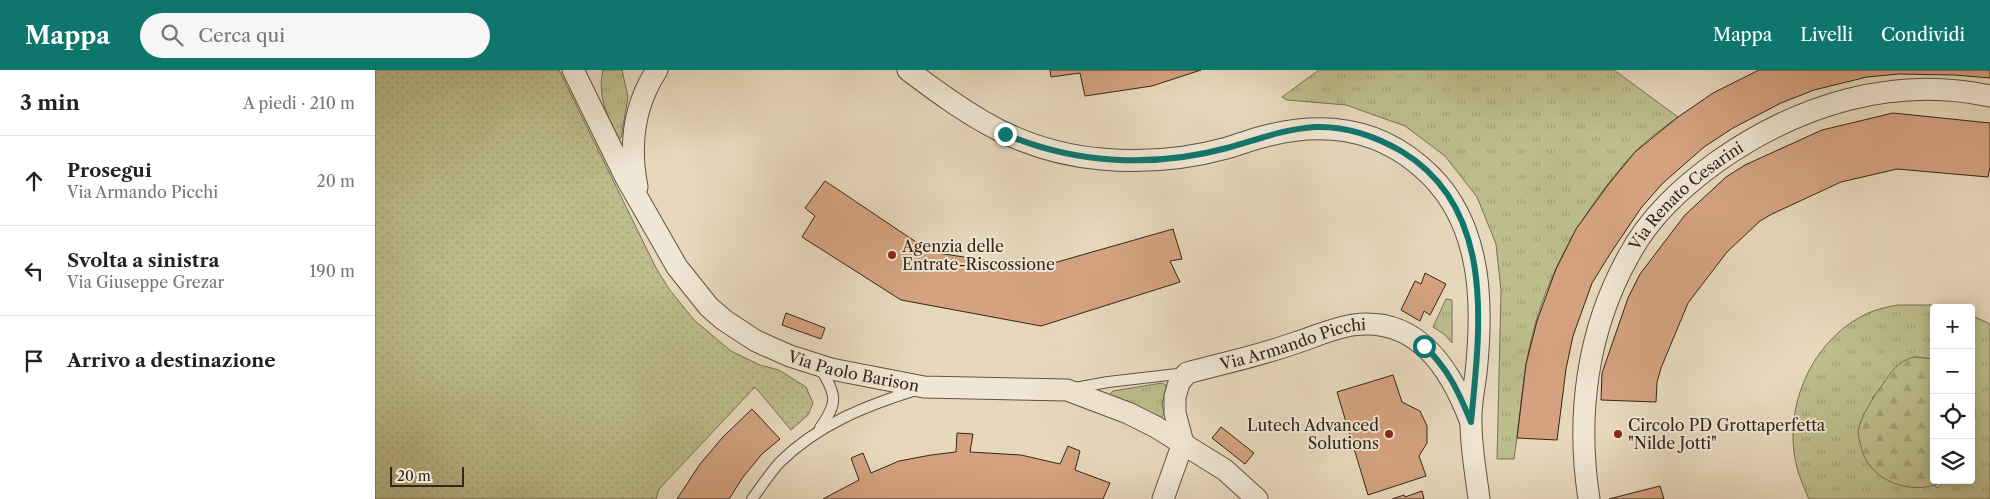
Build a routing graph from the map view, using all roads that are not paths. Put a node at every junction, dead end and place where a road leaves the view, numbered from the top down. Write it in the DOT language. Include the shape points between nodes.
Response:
graph roads {
  1 [pos="573,70"];
  2 [pos="657,70"];
  3 [pos="909,70"];
  4 [pos="1990,96"];
  5 [pos="641,203"];
  6 [pos="819,365"];
  7 [pos="1187,373"];
  8 [pos="924,387"];
  9 [pos="1067,390"];
  10 [pos="1471,422"];
  11 [pos="818,431"];
  12 [pos="1183,443"];
  13 [pos="752,499"];
  14 [pos="1163,499"];
  15 [pos="1257,499"];
  16 [pos="1479,499"];
  17 [pos="1589,499"];
  1 -- 5 [label="street, Via Paolo Barison"];
  2 -- 5 [label="street" via="636,116 635,170"];
  3 -- 10 [label="street" via="950,102 991,127 1031,144 1079,157 1126,161 1161,159 1208,152 1267,135 1316,127 1344,129 1381,141 1406,154 1434,178 1449,198 1463,224 1473,256 1479,311"];
  4 -- 17 [label="street, Via Renato Cesarini" via="1951,90 1919,90 1874,94 1832,104 1760,134 1707,169 1677,194 1649,225 1629,255 1612,288 1597,332 1589,367 1583,423"];
  5 -- 6 [label="street, Via Paolo Barison" via="671,260 709,307 756,341"];
  6 -- 8 [label="street, Via Paolo Barison"];
  6 -- 11 [label="lane" via="829,384 833,410"];
  7 -- 9 [label="lane, Via Armando Picchi"];
  7 -- 10 [label="street, Via Armando Picchi" via="1342,327 1366,324 1387,327 1416,339 1441,362 1457,388"];
  7 -- 12 [label="street" via="1179,383 1175,397 1175,414"];
  8 -- 9 [label="street, Via Paolo Barison"];
  8 -- 11 [label="lane" via="865,407"];
  9 -- 12 [label="street, Via Paolo Barison" via="1135,416"];
  10 -- 16 [label="street"];
  11 -- 13 [label="lane" via="779,463"];
  12 -- 14 [label="street"];
  12 -- 15 [label="street, Via Paolo Barison" via="1225,470"];
}
